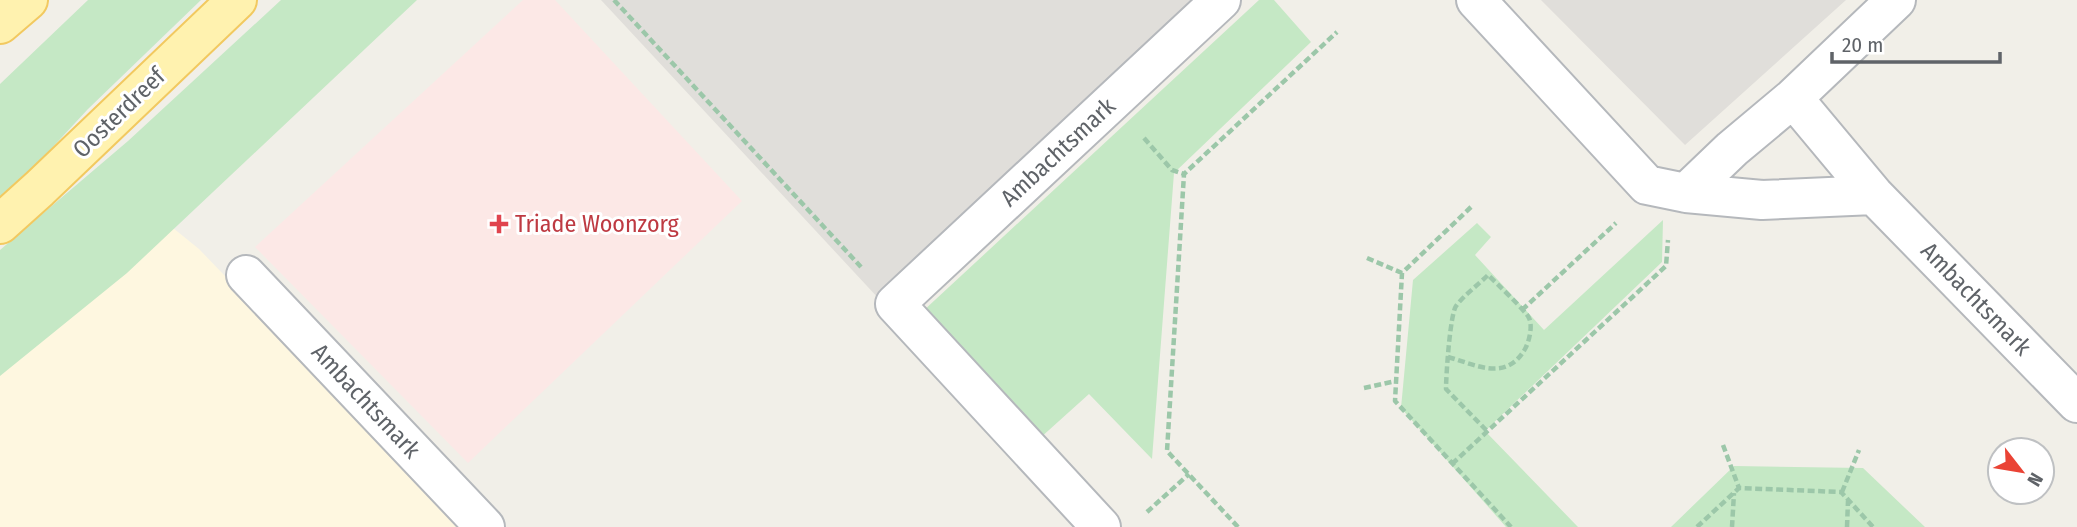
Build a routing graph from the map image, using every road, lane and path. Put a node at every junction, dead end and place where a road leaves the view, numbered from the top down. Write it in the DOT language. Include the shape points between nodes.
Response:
graph roads {
  1 [pos="28,0"];
  2 [pos="237,0"];
  3 [pos="614,0"];
  4 [pos="1221,0"];
  5 [pos="1476,0"];
  6 [pos="1896,0"];
  7 [pos="0,24"];
  8 [pos="1337,32"];
  9 [pos="1793,98"];
  10 [pos="1671,190"];
  11 [pos="1874,195"];
  12 [pos="1471,207"];
  13 [pos="0,224"];
  14 [pos="1367,258"];
  15 [pos="1402,273"];
  16 [pos="246,275"];
  17 [pos="895,304"];
  18 [pos="1522,310"];
  19 [pos="1448,357"];
  20 [pos="1396,381"];
  21 [pos="1364,388"];
  22 [pos="2077,403"];
  23 [pos="1488,432"];
  24 [pos="1723,445"];
  25 [pos="1859,450"];
  26 [pos="1452,464"];
  27 [pos="1189,474"];
  28 [pos="1739,488"];
  29 [pos="1841,492"];
  30 [pos="1734,493"];
  31 [pos="1849,500"];
  32 [pos="1140,518"];
  33 [pos="485,527"];
  34 [pos="1101,527"];
  35 [pos="1238,527"];
  36 [pos="1511,527"];
  37 [pos="1697,527"];
  38 [pos="1732,527"];
  39 [pos="1847,527"];
  40 [pos="1873,527"];
  1 -- 7 [label="main road"];
  2 -- 13 [label="main road, Oosterdreef"];
  3 -- 17 [label="path"];
  4 -- 17 [label="street, Ambachtsmark"];
  5 -- 10 [label="street" via="1647,185"];
  6 -- 9 [label="street"];
  8 -- 27 [label="path" via="1184,174 1167,451"];
  9 -- 10 [label="street" via="1732,149"];
  9 -- 11 [label="street, Ambachtsmark"];
  10 -- 11 [label="street" via="1762,200"];
  10 -- 18 [label="path"];
  10 -- 23 [label="path" via="1666,266"];
  11 -- 22 [label="street, Ambachtsmark"];
  12 -- 15 [label="path"];
  14 -- 15 [label="path"];
  15 -- 20 [label="path"];
  16 -- 33 [label="street, Ambachtsmark"];
  17 -- 34 [label="street"];
  18 -- 19 [label="path" via="1529,317 1528,345 1510,366 1480,367"];
  18 -- 19 [label="path" via="1488,275 1454,308"];
  19 -- 23 [label="path" via="1446,389"];
  20 -- 21 [label="path"];
  20 -- 26 [label="path" via="1395,401"];
  23 -- 26 [label="path"];
  24 -- 28 [label="path"];
  25 -- 29 [label="path"];
  26 -- 36 [label="path"];
  27 -- 32 [label="path"];
  27 -- 35 [label="path"];
  28 -- 29 [label="path"];
  28 -- 30 [label="path"];
  29 -- 31 [label="path"];
  30 -- 37 [label="path"];
  30 -- 38 [label="path"];
  31 -- 39 [label="path"];
  31 -- 40 [label="path"];
}
